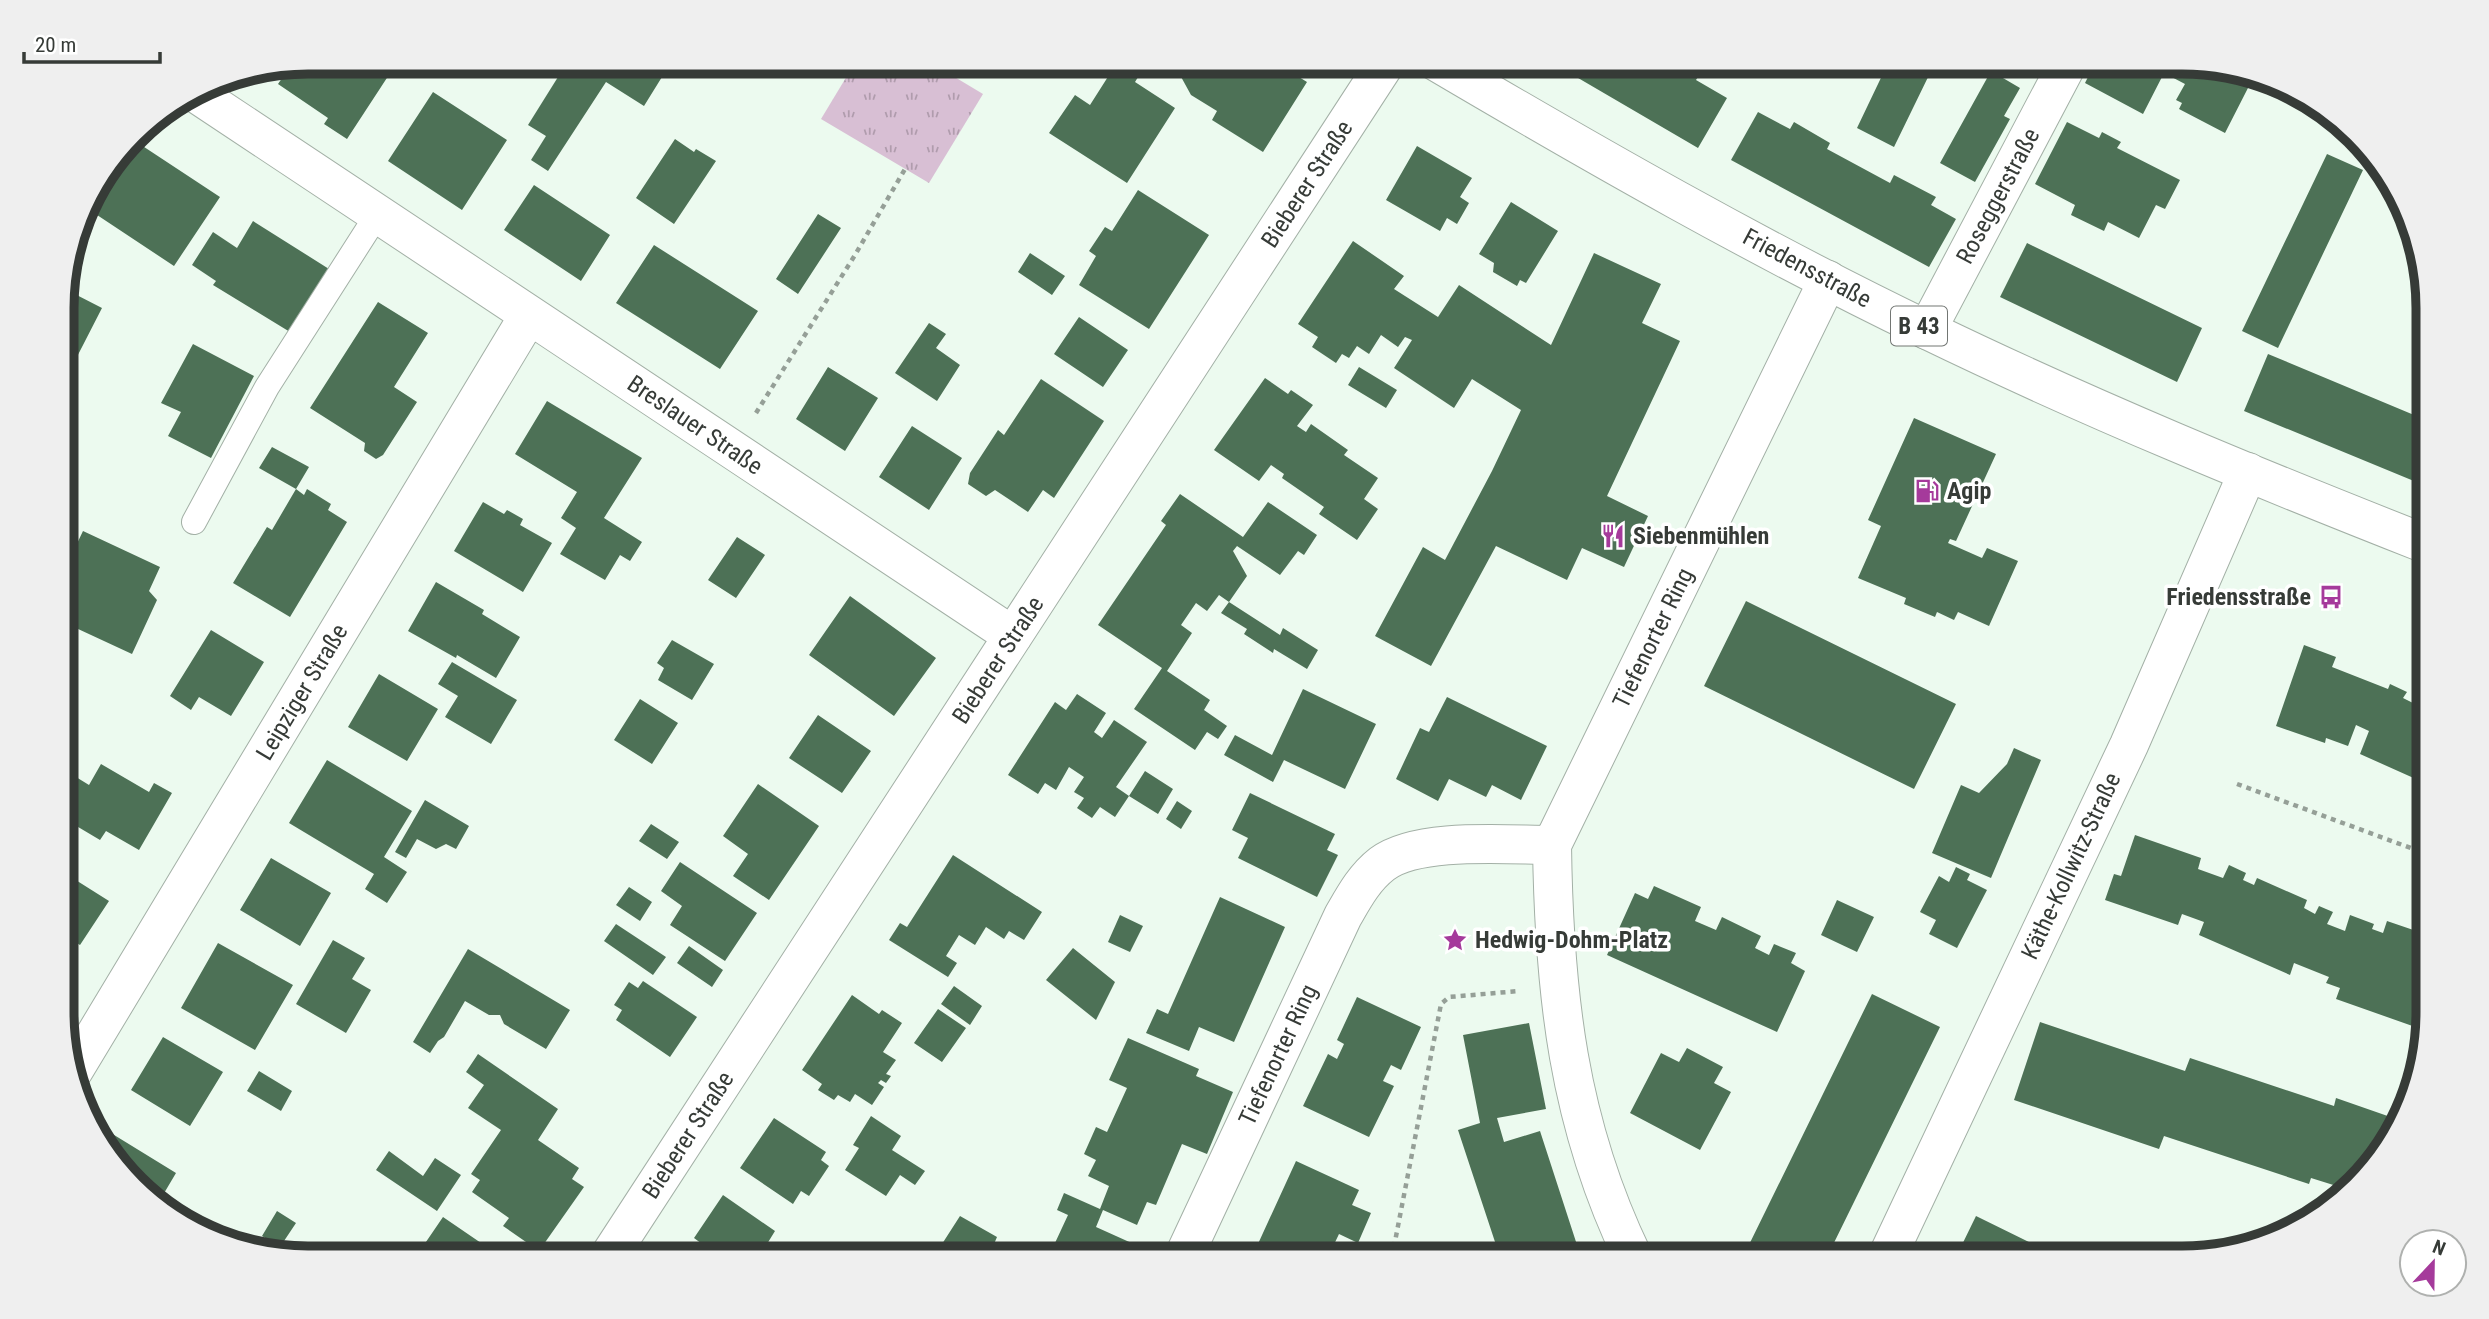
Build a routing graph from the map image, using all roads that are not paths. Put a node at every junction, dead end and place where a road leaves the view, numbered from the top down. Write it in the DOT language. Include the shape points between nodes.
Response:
graph roads {
  1 [pos="1379,74"];
  2 [pos="1457,74"];
  3 [pos="2062,74"];
  4 [pos="204,98"];
  5 [pos="377,215"];
  6 [pos="1828,280"];
  7 [pos="529,315"];
  8 [pos="1927,330"];
  9 [pos="2248,472"];
  10 [pos="194,522"];
  11 [pos="2416,540"];
  12 [pos="1013,636"];
  13 [pos="1552,845"];
  14 [pos="79,1061"];
  15 [pos="1627,1245"];
  16 [pos="1893,1245"];
  17 [pos="616,1246"];
  18 [pos="1189,1246"];
  1 -- 12 [label="street, Bieberer Straße"];
  2 -- 6 [label="street, Friedensstraße / B 43" via="1565,138"];
  3 -- 8 [label="street, Roseggerstraße"];
  4 -- 5 [label="street, Breslauer Straße"];
  5 -- 7 [label="street, Breslauer Straße"];
  5 -- 10 [label="lane" via="267,387"];
  6 -- 8 [label="street, Friedensstraße / B 43"];
  6 -- 13 [label="street, Tiefenorter Ring"];
  7 -- 12 [label="street, Breslauer Straße"];
  7 -- 14 [label="street, Leipziger Straße"];
  8 -- 9 [label="street, Friedensstraße / B 43"];
  9 -- 11 [label="street, Friedensstraße / B 43"];
  9 -- 16 [label="street, Käthe-Kollwitz-Straße" via="2129,745"];
  12 -- 17 [label="street, Bieberer Straße"];
  13 -- 15 [label="street, Tiefenorter Ring" via="1558,987 1568,1059 1591,1155"];
  13 -- 18 [label="street, Tiefenorter Ring" via="1416,849 1382,864 1361,886"];
}
